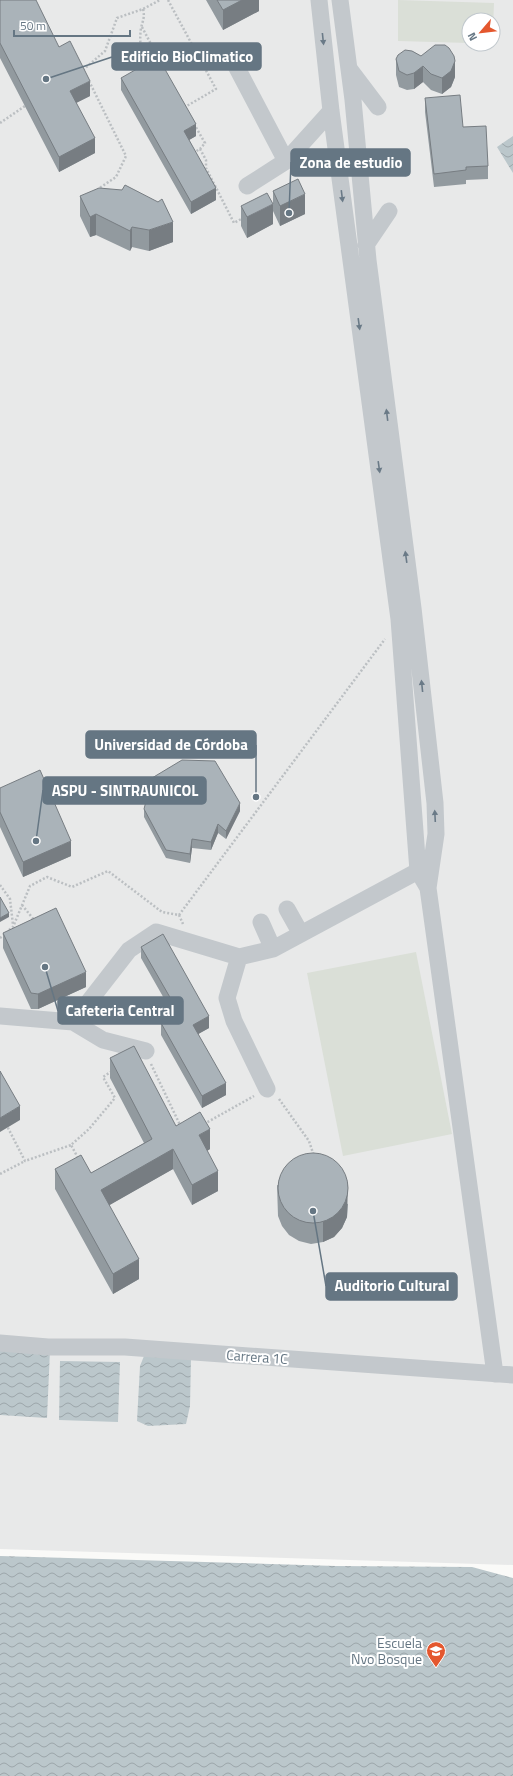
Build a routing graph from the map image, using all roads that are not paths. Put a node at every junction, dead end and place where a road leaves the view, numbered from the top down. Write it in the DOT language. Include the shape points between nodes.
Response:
graph roads {
  1 [pos="319,0"];
  2 [pos="340,0"];
  3 [pos="236,66"];
  4 [pos="349,69"];
  5 [pos="378,107"];
  6 [pos="331,111"];
  7 [pos="286,161"];
  8 [pos="247,186"];
  9 [pos="389,211"];
  10 [pos="367,253"];
  11 [pos="351,264"];
  12 [pos="382,440"];
  13 [pos="434,854"];
  14 [pos="418,871"];
  15 [pos="428,888"];
  16 [pos="287,909"];
  17 [pos="261,922"];
  18 [pos="301,934"];
  19 [pos="273,949"];
  20 [pos="239,957"];
  21 [pos="0,1016"];
  22 [pos="73,1022"];
  23 [pos="146,1051"];
  24 [pos="267,1089"];
  25 [pos="0,1343"];
  26 [pos="495,1374"];
  27 [pos="513,1375"];
  1 -- 6 [label="street, one-way"];
  2 -- 4 [label="street"];
  3 -- 7 [label="street"];
  4 -- 5 [label="street"];
  4 -- 10 [label="street"];
  6 -- 7 [label="street"];
  6 -- 11 [label="street, one-way"];
  7 -- 8 [label="street"];
  9 -- 10 [label="street"];
  10 -- 11 [label="street"];
  12 -- 10 [label="street, one-way"];
  11 -- 12 [label="street, one-way"];
  13 -- 12 [label="street, one-way" via="435,803 413,608"];
  12 -- 14 [label="street, one-way" via="399,619"];
  13 -- 14 [label="street"];
  13 -- 15 [label="street"];
  14 -- 15 [label="street"];
  14 -- 18 [label="street"];
  15 -- 26 [label="street"];
  16 -- 18 [label="street"];
  17 -- 19 [label="street"];
  18 -- 19 [label="street"];
  19 -- 20 [label="street"];
  20 -- 22 [label="street" via="156,932 129,950"];
  20 -- 24 [label="street" via="227,998 234,1021"];
  21 -- 22 [label="street"];
  22 -- 23 [label="street" via="103,1040"];
  25 -- 26 [label="street, Carrera 1C" via="48,1347 125,1347"];
  26 -- 27 [label="street, Carrera 1C"];
}
